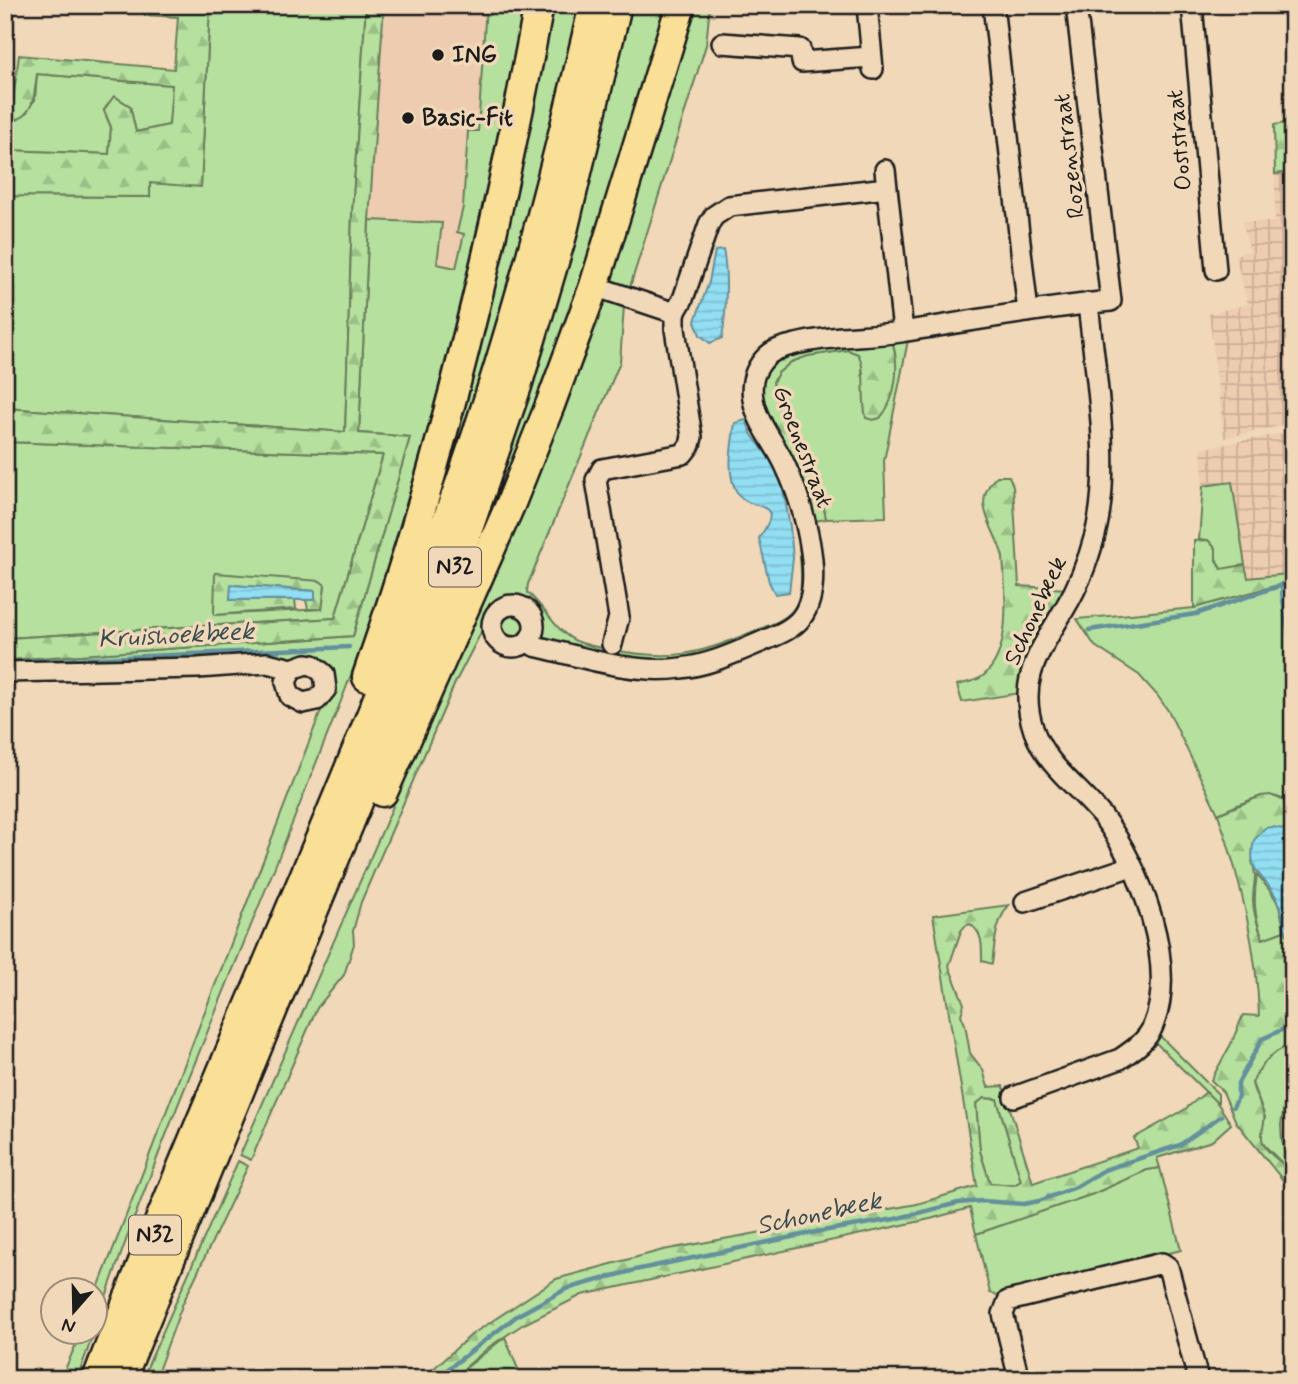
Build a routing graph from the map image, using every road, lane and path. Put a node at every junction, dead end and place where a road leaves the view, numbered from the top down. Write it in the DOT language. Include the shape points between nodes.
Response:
graph roads {
  1 [pos="539,5"];
  2 [pos="594,5"];
  3 [pos="617,5"];
  4 [pos="681,5"];
  5 [pos="867,5"];
  6 [pos="993,5"];
  7 [pos="1076,5"];
  8 [pos="1192,5"];
  9 [pos="722,43"];
  10 [pos="1216,270"];
  11 [pos="594,286"];
  12 [pos="1111,301"];
  13 [pos="1088,303"];
  14 [pos="1027,312"];
  15 [pos="675,313"];
  16 [pos="903,331"];
  17 [pos="529,640"];
  18 [pos="612,644"];
  19 [pos="292,669"];
  20 [pos="5,672"];
  21 [pos="312,858"];
  22 [pos="1132,866"];
  23 [pos="1025,902"];
  24 [pos="1014,1097"];
  25 [pos="232,1107"];
  26 [pos="97,1379"];
  27 [pos="121,1379"];
  28 [pos="1019,1379"];
  29 [pos="1198,1379"];
  1 -- 21 [label="highway" via="494,237 465,352 384,628 322,807"];
  2 -- 21 [label="highway, N32" via="545,209 495,379 436,552"];
  3 -- 25 [label="highway, N32" via="562,235 517,386 461,548"];
  4 -- 11 [label="highway"];
  5 -- 9 [label="street" via="872,64 802,62 800,49"];
  6 -- 14 [label="street"];
  7 -- 12 [label="street, Rozenstraat"];
  8 -- 10 [label="street, Ooststraat"];
  11 -- 15 [label="street"];
  11 -- 25 [label="highway" via="511,503 251,1091"];
  12 -- 13 [label="street, Groenestraat"];
  13 -- 14 [label="street, Groenestraat"];
  13 -- 22 [label="street, Schonebeek" via="1102,452 1101,503 1082,576 1038,653 1028,695 1034,731 1047,757 1102,816"];
  14 -- 16 [label="street, Groenestraat"];
  15 -- 16 [label="street" via="709,224 720,210 886,179"];
  15 -- 18 [label="street" via="690,445 683,454 602,469 596,480 619,617"];
  16 -- 17 [label="street, Groenestraat" via="797,343 770,352 754,373 753,401 799,498 812,550 811,596 796,623 738,652 677,669 619,664 534,646"];
  19 -- 20 [label="street" via="267,663"];
  21 -- 26 [label="highway, N32"];
  22 -- 23 [label="street"];
  22 -- 24 [label="street, Schonebeek" via="1162,966 1162,991 1153,1026 1146,1039 1121,1059"];
  25 -- 27 [label="highway, N32"];
  28 -- 29 [label="street" via="1003,1314 1008,1301 1162,1262 1168,1267"];
}
